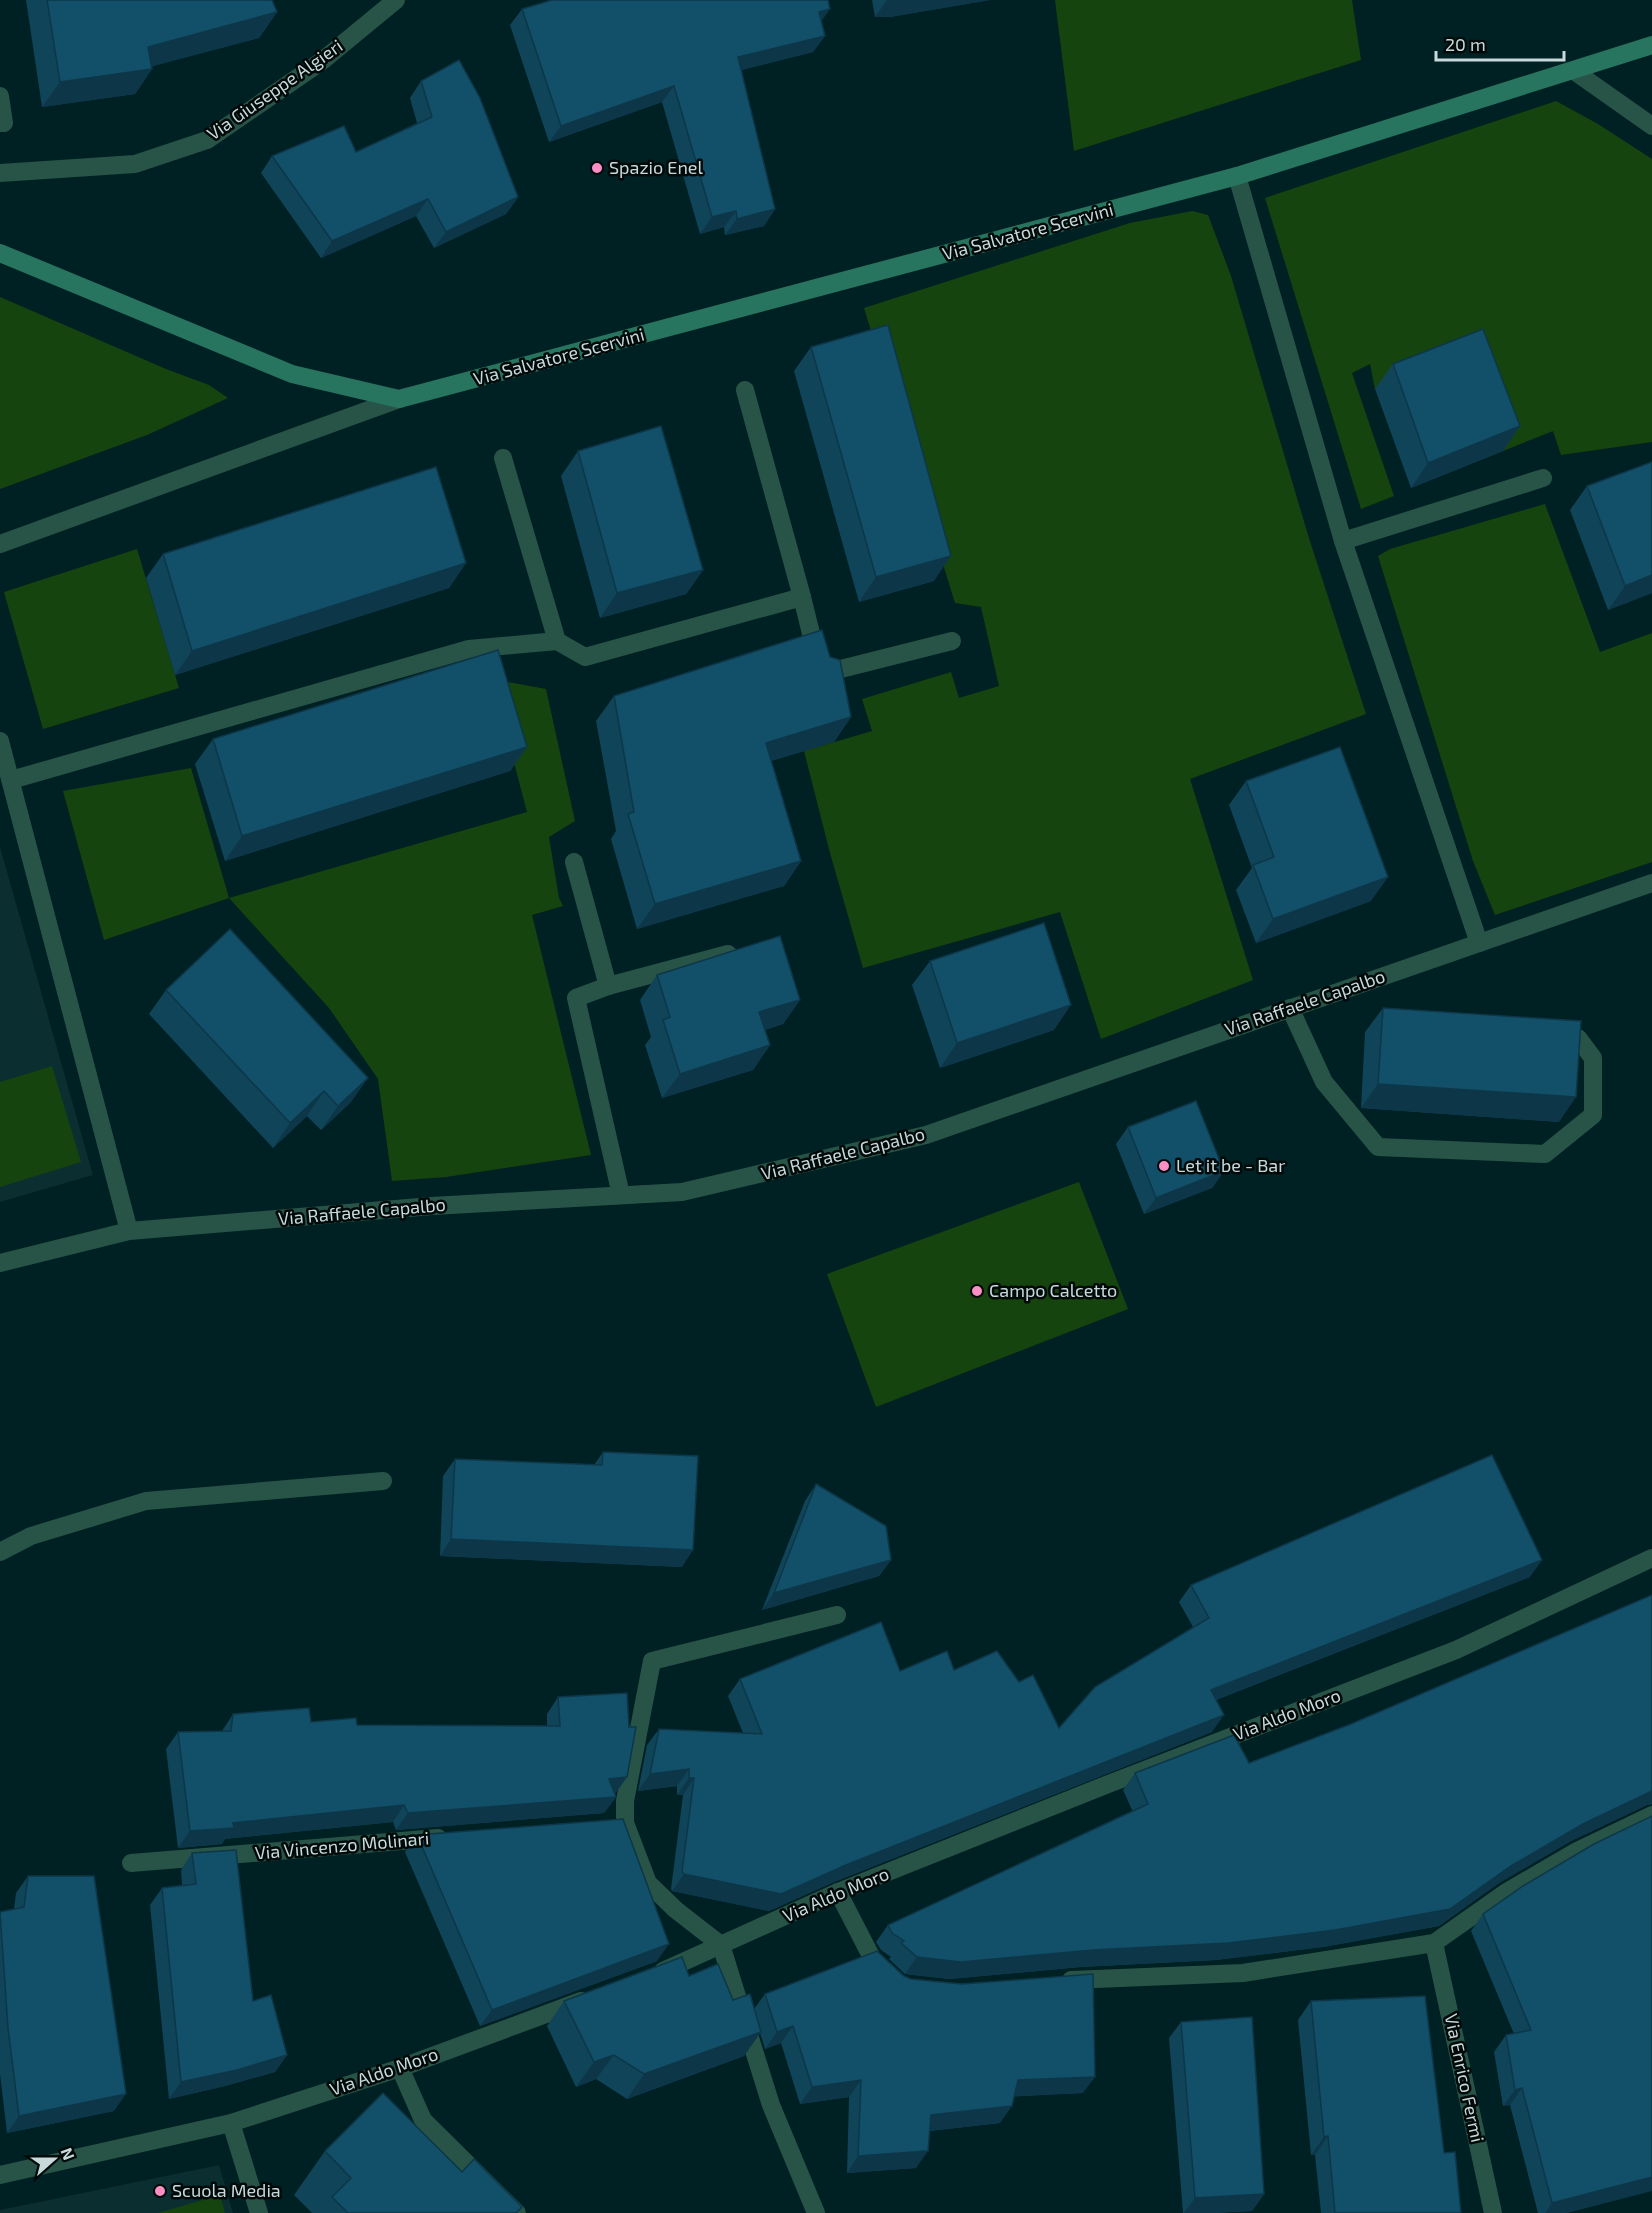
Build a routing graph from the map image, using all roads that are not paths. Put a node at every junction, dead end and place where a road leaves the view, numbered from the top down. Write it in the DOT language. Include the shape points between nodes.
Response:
graph roads {
  1 [pos="396,0"];
  2 [pos="1652,45"];
  3 [pos="0,96"];
  4 [pos="0,123"];
  5 [pos="1652,126"];
  6 [pos="0,173"];
  7 [pos="1237,176"];
  8 [pos="0,253"];
  9 [pos="745,390"];
  10 [pos="399,399"];
  11 [pos="503,458"];
  12 [pos="1543,478"];
  13 [pos="1342,541"];
  14 [pos="0,544"];
  15 [pos="802,597"];
  16 [pos="558,641"];
  17 [pos="952,641"];
  18 [pos="0,741"];
  19 [pos="11,780"];
  20 [pos="574,862"];
  21 [pos="1652,884"];
  22 [pos="1479,943"];
  23 [pos="747,949"];
  24 [pos="608,986"];
  25 [pos="1290,1008"];
  26 [pos="1578,1038"];
  27 [pos="621,1195"];
  28 [pos="129,1231"];
  29 [pos="0,1263"];
  30 [pos="383,1481"];
  31 [pos="0,1552"];
  32 [pos="1652,1558"];
  33 [pos="837,1615"];
  34 [pos="1652,1815"];
  35 [pos="461,1836"];
  36 [pos="131,1863"];
  37 [pos="838,1892"];
  38 [pos="1434,1943"];
  39 [pos="721,1945"];
  40 [pos="651,1975"];
  41 [pos="1056,1981"];
  42 [pos="900,1985"];
  43 [pos="596,1995"];
  44 [pos="400,2068"];
  45 [pos="231,2123"];
  46 [pos="0,2175"];
  47 [pos="259,2213"];
  48 [pos="517,2213"];
  49 [pos="816,2213"];
  50 [pos="1493,2213"];
  1 -- 6 [label="street, Via Giuseppe Algieri" via="322,61 207,140 135,164"];
  2 -- 5 [label="street" via="1574,71"];
  2 -- 7 [label="main road, Via Salvatore Scervini"];
  3 -- 4 [label="street" via="4,123"];
  7 -- 10 [label="main road, Via Salvatore Scervini"];
  7 -- 13 [label="street"];
  8 -- 10 [label="main road" via="292,374"];
  9 -- 15 [label="street"];
  10 -- 14 [label="street"];
  11 -- 16 [label="street"];
  12 -- 13 [label="street"];
  13 -- 22 [label="street"];
  15 -- 16 [label="street" via="585,657"];
  15 -- 17 [label="street" via="821,674"];
  16 -- 19 [label="street" via="469,649"];
  18 -- 19 [label="street"];
  19 -- 28 [label="street"];
  20 -- 24 [label="street"];
  21 -- 22 [label="street, Via Raffaele Capalbo"];
  22 -- 25 [label="street, Via Raffaele Capalbo"];
  23 -- 24 [label="street"];
  24 -- 27 [label="street" via="576,998"];
  25 -- 26 [label="street" via="1324,1082 1378,1147 1545,1154 1593,1115 1593,1058"];
  25 -- 27 [label="street, Via Raffaele Capalbo" via="926,1134 682,1192"];
  27 -- 28 [label="street, Via Raffaele Capalbo"];
  28 -- 29 [label="street, Via Raffaele Capalbo"];
  30 -- 31 [label="street" via="146,1501 31,1536"];
  32 -- 37 [label="street, Via Aldo Moro" via="1456,1650"];
  33 -- 39 [label="street" via="652,1661 619,1824 648,1883"];
  34 -- 38 [label="street" via="1577,1851 1505,1893"];
  35 -- 36 [label="street, Via Vincenzo Molinari"];
  37 -- 39 [label="street, Via Aldo Moro"];
  37 -- 42 [label="street" via="873,1960"];
  38 -- 41 [label="street" via="1243,1973"];
  38 -- 50 [label="street, Via Enrico Fermi"];
  39 -- 40 [label="street, Via Aldo Moro"];
  39 -- 49 [label="street" via="771,2105"];
  43 -- 44 [label="street, Via Aldo Moro"];
  44 -- 45 [label="street, Via Aldo Moro"];
  44 -- 48 [label="street" via="423,2120"];
  45 -- 46 [label="street, Via Aldo Moro"];
  45 -- 47 [label="street"];
}
